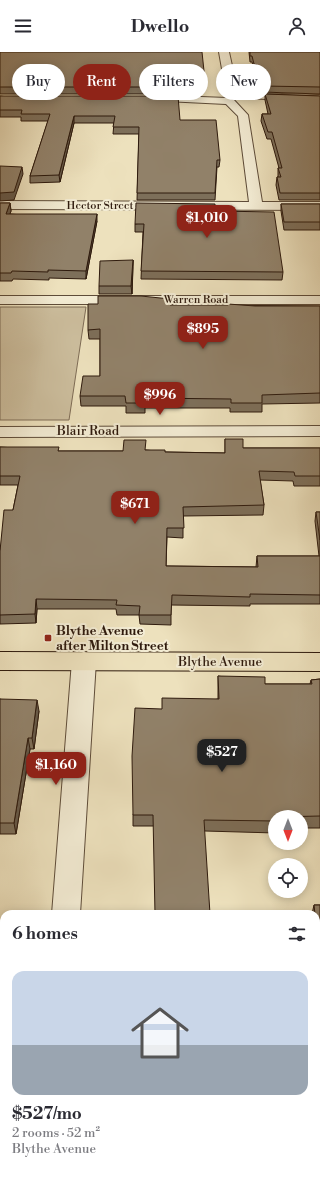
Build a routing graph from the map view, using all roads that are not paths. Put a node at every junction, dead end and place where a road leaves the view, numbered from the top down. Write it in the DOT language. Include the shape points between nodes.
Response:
graph roads {
  1 [pos="224,52"];
  2 [pos="227,64"];
  3 [pos="271,98"];
  4 [pos="320,98"];
  5 [pos="230,100"];
  6 [pos="246,100"];
  7 [pos="243,115"];
  8 [pos="0,205"];
  9 [pos="256,206"];
  10 [pos="320,206"];
  11 [pos="0,300"];
  12 [pos="320,300"];
  13 [pos="320,431"];
  14 [pos="0,432"];
  15 [pos="0,661"];
  16 [pos="84,661"];
  17 [pos="320,662"];
  18 [pos="66,910"];
  1 -- 2 [label="street"];
  3 -- 4 [label="street"];
  5 -- 7 [label="street"];
  6 -- 7 [label="street"];
  7 -- 9 [label="street"];
  8 -- 9 [label="street, Hector Street"];
  9 -- 10 [label="street, Hector Street"];
  11 -- 12 [label="street, Warren Road"];
  13 -- 14 [label="street, Blair Road"];
  15 -- 16 [label="main road, Blythe Avenue"];
  16 -- 17 [label="main road, Blythe Avenue"];
  16 -- 18 [label="street"];
}
